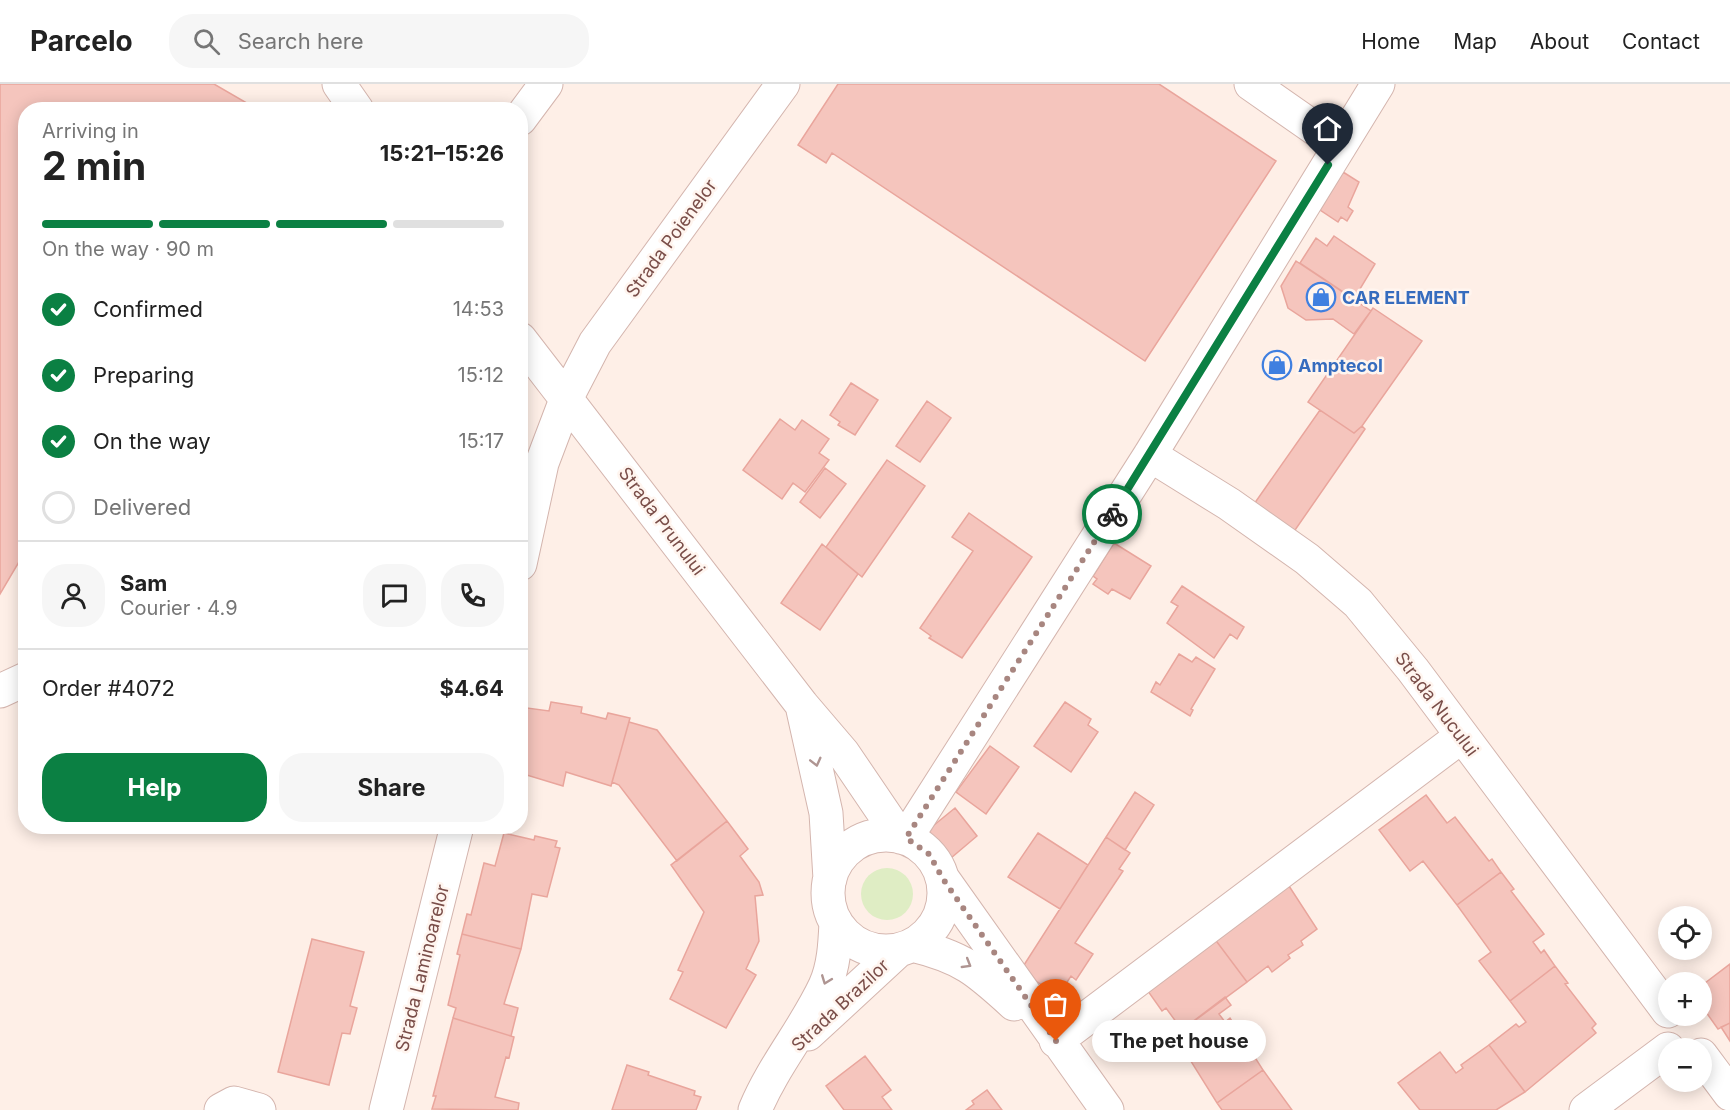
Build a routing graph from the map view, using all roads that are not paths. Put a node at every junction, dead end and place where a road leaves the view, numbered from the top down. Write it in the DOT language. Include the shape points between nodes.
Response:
graph roads {
  1 [pos="339,84"];
  2 [pos="546,84"];
  3 [pos="783,84"];
  4 [pos="1251,84"];
  5 [pos="1378,84"];
  6 [pos="351,102"];
  7 [pos="528,108"];
  8 [pos="1340,146"];
  9 [pos="528,349"];
  10 [pos="567,397"];
  11 [pos="1150,455"];
  12 [pos="528,527"];
  13 [pos="18,683"];
  14 [pos="0,691"];
  15 [pos="802,705"];
  16 [pos="1462,736"];
  17 [pos="455,834"];
  18 [pos="903,837"];
  19 [pos="830,879"];
  20 [pos="943,879"];
  21 [pos="836,922"];
  22 [pos="906,947"];
  23 [pos="1680,1038"];
  24 [pos="1056,1041"];
  25 [pos="1658,1055"];
  26 [pos="780,1060"];
  27 [pos="1712,1074"];
  28 [pos="1730,1094"];
  29 [pos="221,1110"];
  30 [pos="259,1110"];
  31 [pos="386,1110"];
  32 [pos="754,1110"];
  33 [pos="1107,1110"];
  34 [pos="1587,1110"];
  1 -- 6 [label="street"];
  2 -- 7 [label="street"];
  3 -- 10 [label="street, Strada Poienelor" via="595,343"];
  4 -- 8 [label="street"];
  5 -- 8 [label="street"];
  8 -- 11 [label="street"];
  9 -- 10 [label="street, Strada Prunului"];
  10 -- 12 [label="street" via="542,463"];
  10 -- 15 [label="street, Strada Prunului"];
  11 -- 16 [label="street, Strada Nucului" via="1307,559 1358,603"];
  11 -- 18 [label="street"];
  13 -- 14 [label="street"];
  15 -- 18 [label="street, Strada Prunului" via="843,753"];
  15 -- 19 [label="street, Strada Prunului, one-way" via="823,794"];
  16 -- 23 [label="street, Strada Nucului"];
  16 -- 24 [label="street"];
  17 -- 31 [label="street, Strada Laminoarelor"];
  18 -- 19 [label="street" via="882,835 857,844 837,862"];
  18 -- 20 [label="street" via="929,854"];
  19 -- 21 [label="street" via="830,909"];
  20 -- 22 [label="street" via="939,917 925,936"];
  20 -- 24 [label="street"];
  21 -- 22 [label="street" via="848,937 863,946 881,951"];
  21 -- 26 [label="street, Strada Brazilor, one-way" via="835,946 825,985"];
  22 -- 24 [label="street, one-way" via="956,957 975,968"];
  22 -- 26 [label="street, Strada Brazilor"];
  24 -- 33 [label="street"];
  25 -- 34 [label="street"];
  26 -- 32 [label="street, Strada Brazilor"];
  27 -- 28 [label="street, Strada Nucului"];
  29 -- 30 [label="street" via="234,1103"];
}
